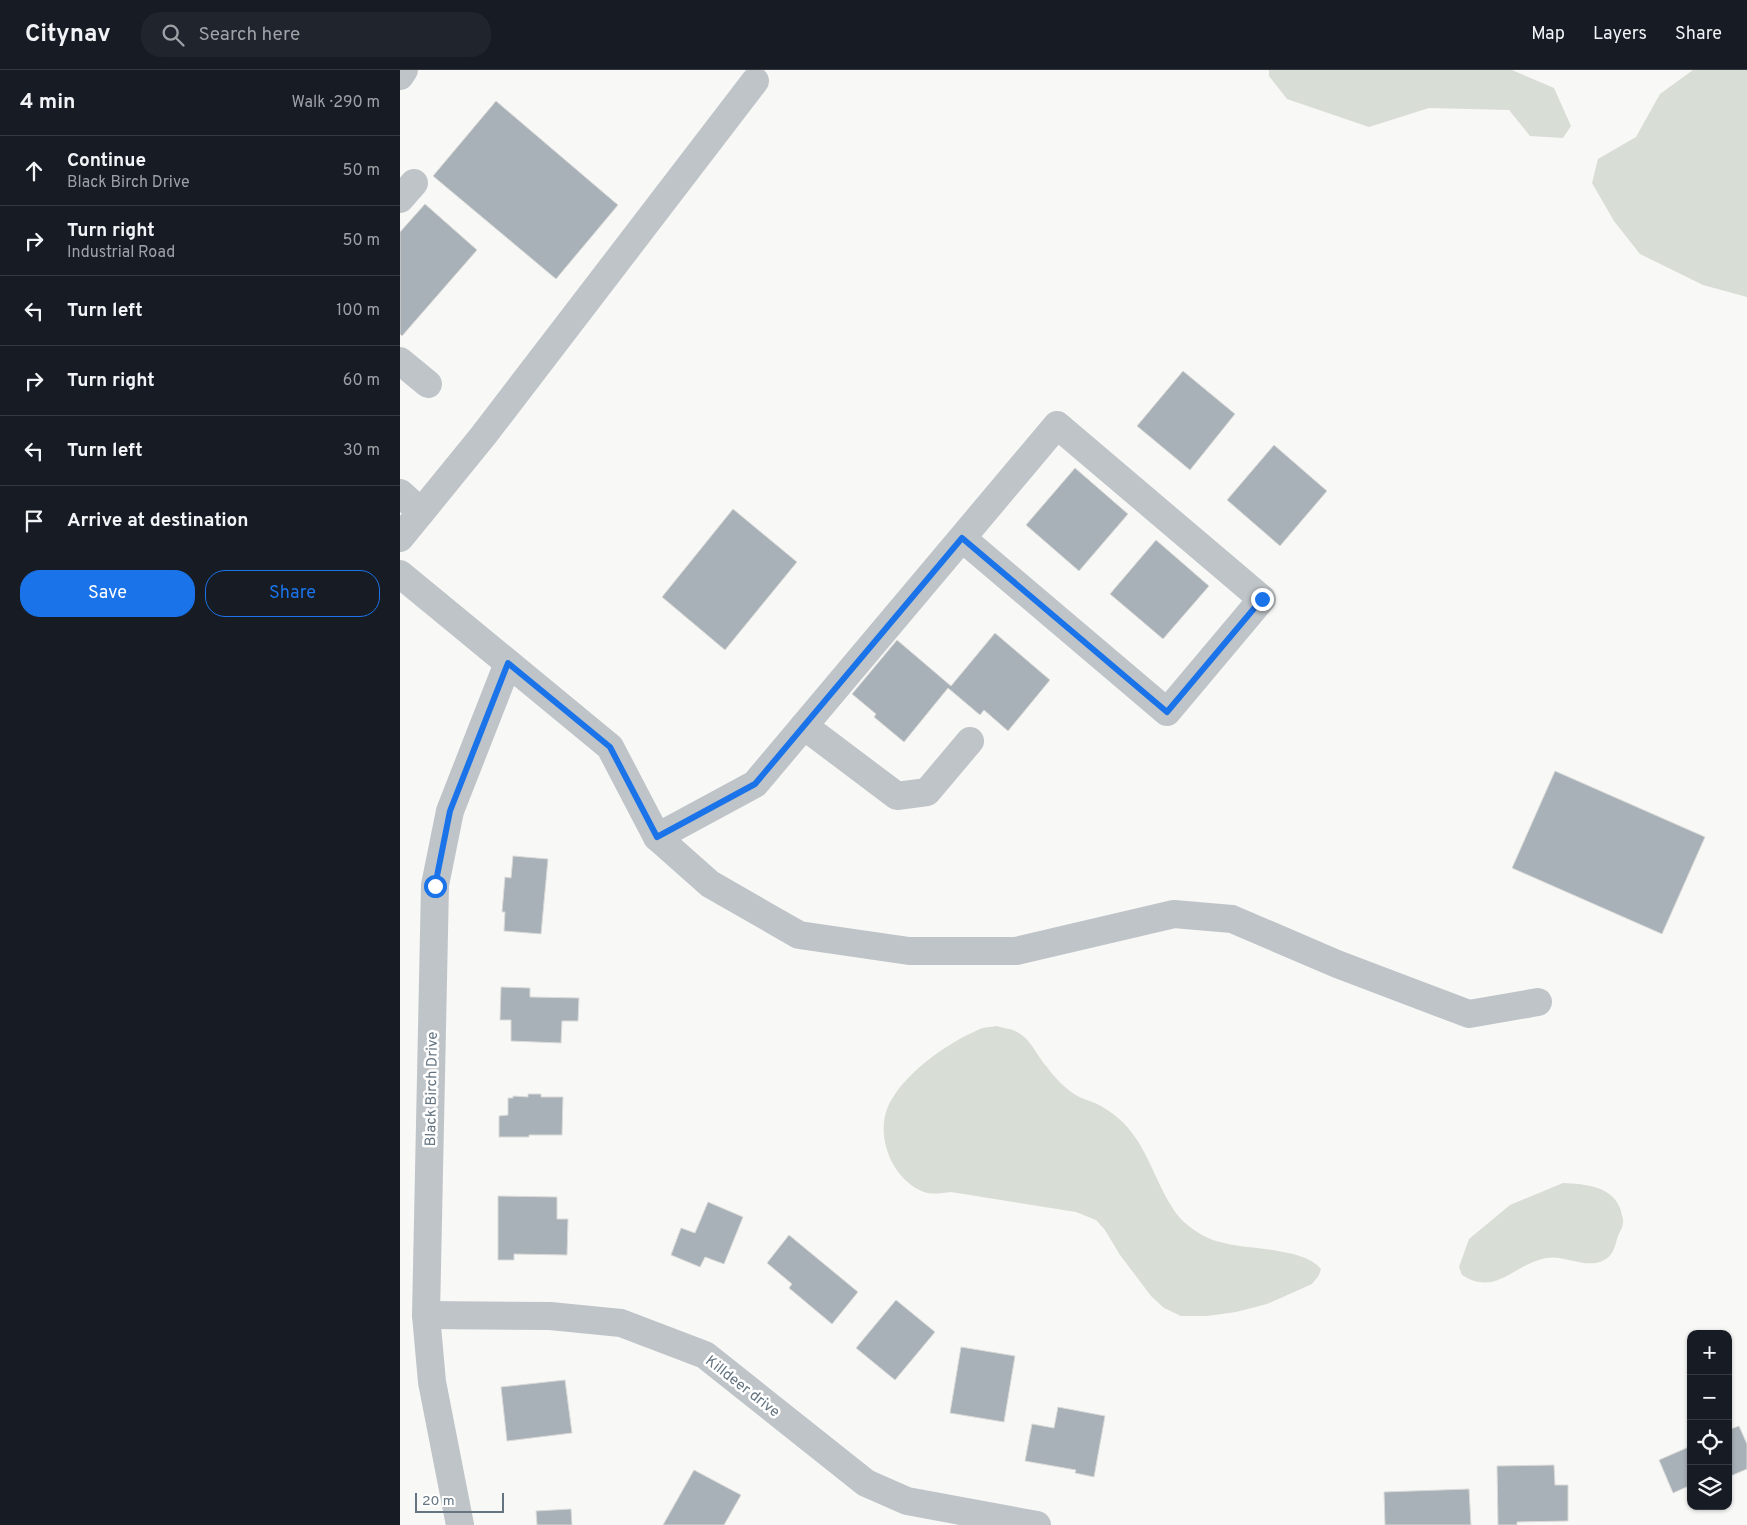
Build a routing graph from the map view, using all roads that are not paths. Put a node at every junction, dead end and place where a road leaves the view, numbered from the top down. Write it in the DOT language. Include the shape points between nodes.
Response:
graph roads {
  1 [pos="404,70"];
  2 [pos="400,76"];
  3 [pos="755,81"];
  4 [pos="400,361"];
  5 [pos="428,384"];
  6 [pos="400,493"];
  7 [pos="421,512"];
  8 [pos="400,538"];
  9 [pos="962,538"];
  10 [pos="400,574"];
  11 [pos="508,663"];
  12 [pos="804,726"];
  13 [pos="970,741"];
  14 [pos="657,837"];
  15 [pos="1538,1002"];
  16 [pos="426,1315"];
  17 [pos="460,1525"];
  18 [pos="1036,1525"];
  1 -- 2 [label="street"];
  3 -- 7 [label="street"];
  4 -- 5 [label="street"];
  6 -- 7 [label="street"];
  7 -- 8 [label="street"];
  9 -- 9 [label="street" via="1057,425 1262,599 1167,712"];
  9 -- 12 [label="street"];
  10 -- 11 [label="street"];
  11 -- 14 [label="street" via="610,747"];
  11 -- 16 [label="street, Black Birch Drive" via="450,811 435,886"];
  12 -- 13 [label="street" via="897,796 927,792"];
  12 -- 14 [label="street" via="755,784"];
  14 -- 15 [label="street" via="710,884 799,935 909,951 1016,951 1174,914 1232,919 1336,964 1469,1014"];
  16 -- 17 [label="street, Black Birch Drive" via="432,1382"];
  16 -- 18 [label="street, Killdeer drive" via="550,1316 621,1323 704,1355 866,1483 907,1501"];
}
